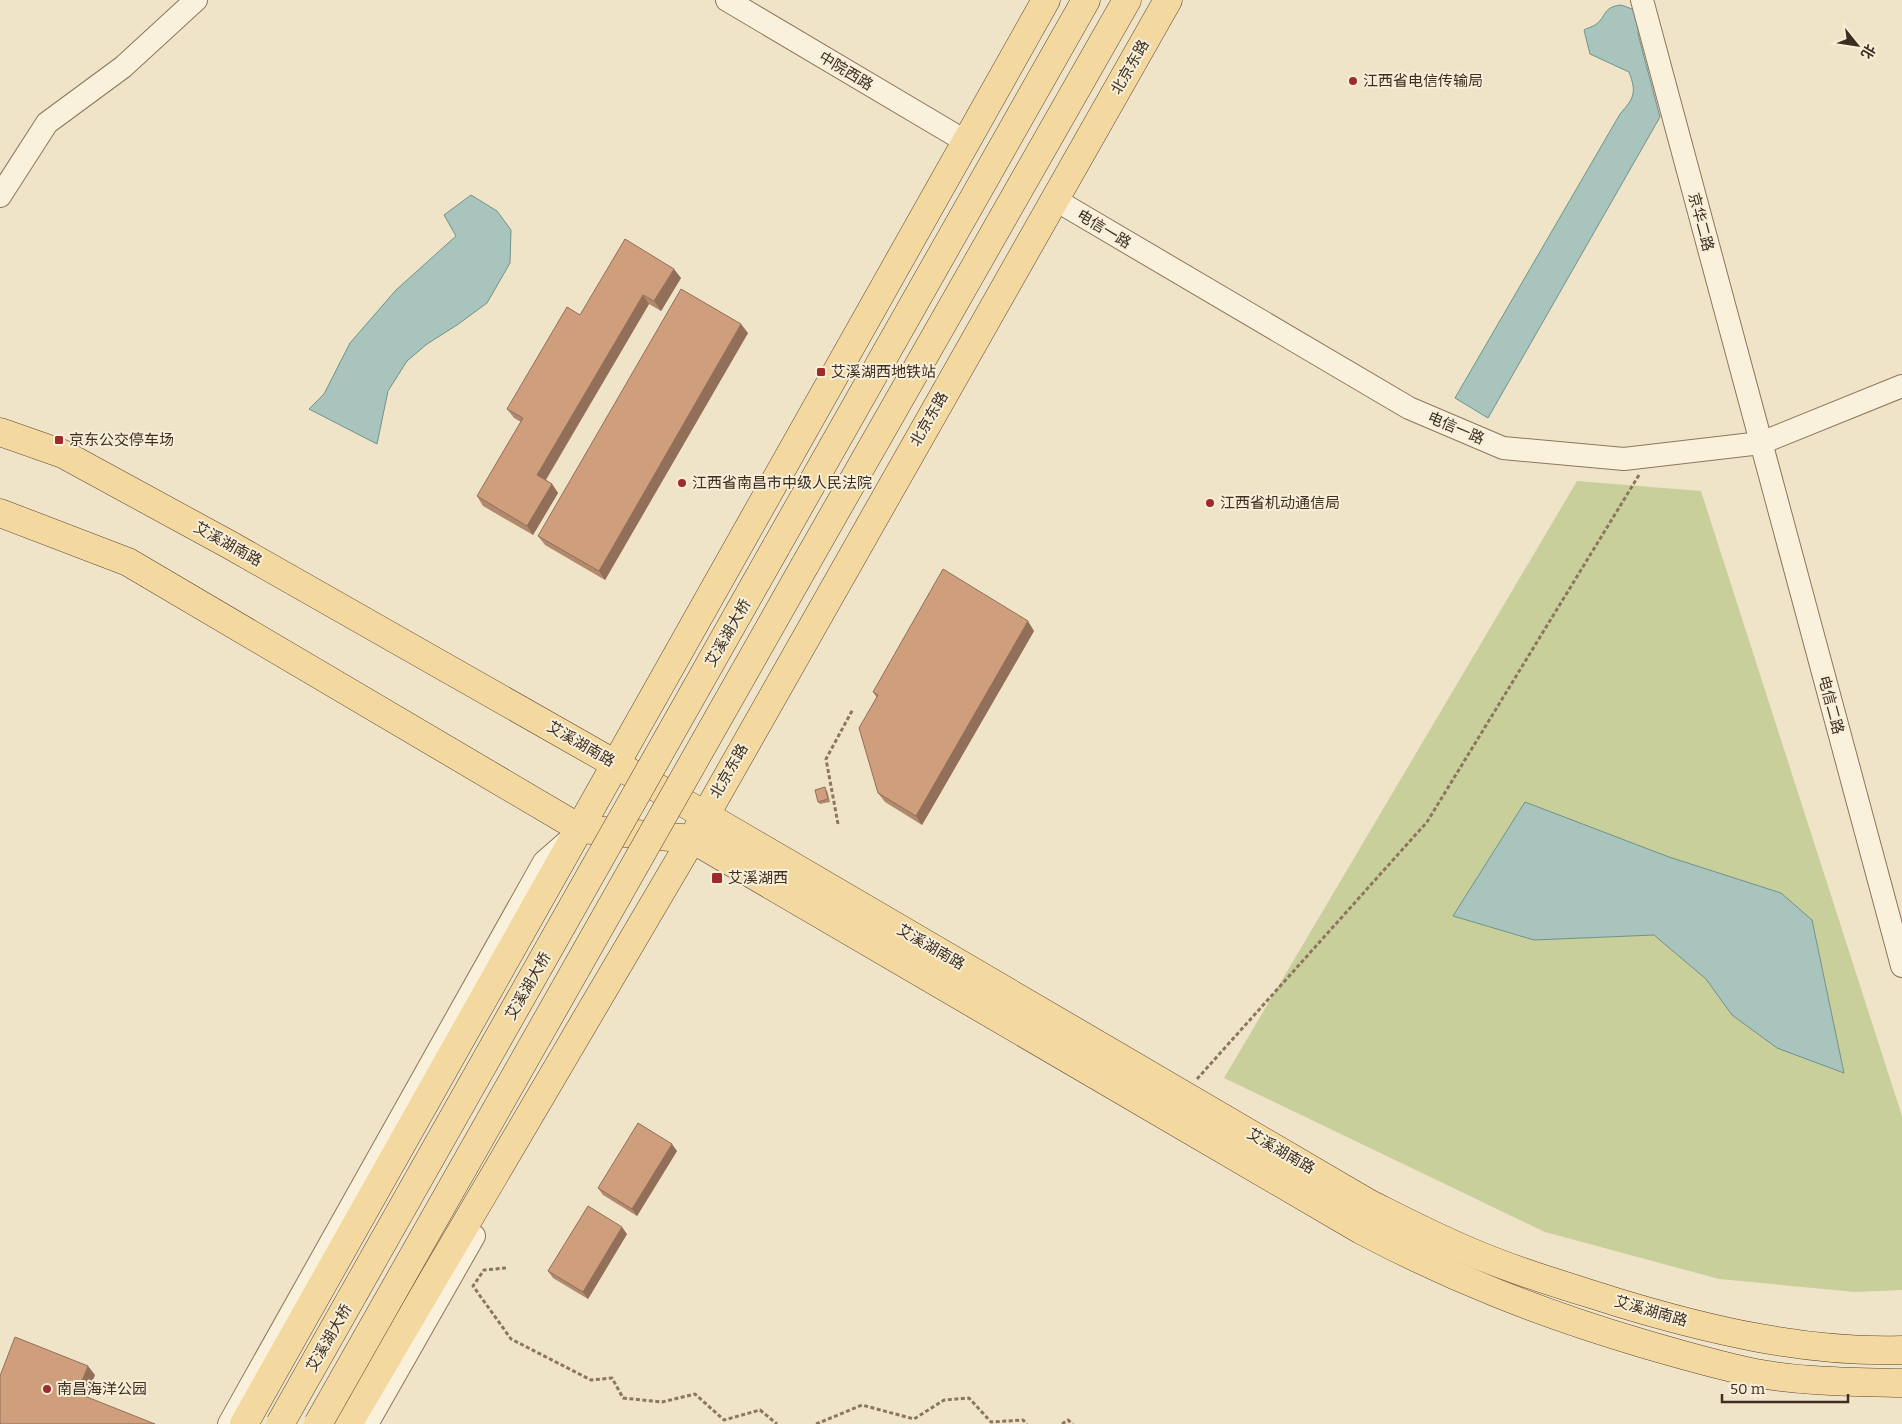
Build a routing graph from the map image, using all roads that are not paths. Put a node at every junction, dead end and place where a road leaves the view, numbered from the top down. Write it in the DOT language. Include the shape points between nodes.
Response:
graph roads {
  1 [pos="196,0"];
  2 [pos="727,0"];
  3 [pos="1046,0"];
  4 [pos="1086,0"];
  5 [pos="1127,0"];
  6 [pos="1168,0"];
  7 [pos="1642,0"];
  8 [pos="965,141"];
  9 [pos="0,196"];
  10 [pos="1054,199"];
  11 [pos="1902,386"];
  12 [pos="0,432"];
  13 [pos="1761,444"];
  14 [pos="0,513"];
  15 [pos="616,764"];
  16 [pos="705,815"];
  17 [pos="581,829"];
  18 [pos="692,839"];
  19 [pos="1902,966"];
  20 [pos="414,1325"];
  21 [pos="1902,1350"];
  22 [pos="1902,1383"];
  23 [pos="228,1424"];
  24 [pos="244,1424"];
  25 [pos="280,1424"];
  26 [pos="318,1424"];
  27 [pos="348,1424"];
  28 [pos="367,1424"];
  1 -- 9 [label="street" via="123,67 47,123"];
  2 -- 8 [label="street, 中院西路"];
  3 -- 8 [label="main road"];
  4 -- 25 [label="main road, 艾溪湖大桥, bridge"];
  5 -- 26 [label="main road, bridge"];
  6 -- 10 [label="main road, 北京东路"];
  7 -- 13 [label="street, 京华二路"];
  8 -- 15 [label="main road"];
  10 -- 13 [label="street, 电信一路" via="1409,408 1503,448 1624,459"];
  10 -- 16 [label="main road, 北京东路"];
  11 -- 13 [label="street, 电信一路"];
  12 -- 15 [label="main road, 艾溪湖南路" via="63,454 230,544"];
  13 -- 19 [label="street, 电信二路"];
  14 -- 17 [label="main road, 艾溪湖南路" via="128,562"];
  15 -- 16 [label="main road, 艾溪湖南路"];
  15 -- 17 [label="main road"];
  16 -- 18 [label="main road, 北京东路"];
  16 -- 21 [label="main road, 艾溪湖南路" via="1370,1204 1467,1250 1552,1282 1655,1314 1760,1338 1860,1351"];
  17 -- 18 [label="main road, 艾溪湖南路"];
  17 -- 23 [label="street" via="544,862"];
  17 -- 24 [label="main road"];
  18 -- 20 [label="main road, 北京东路"];
  18 -- 22 [label="main road, 艾溪湖南路" via="1361,1230 1468,1283 1606,1333 1755,1373 1826,1381"];
  20 -- 27 [label="main road, 北京东路"];
  20 -- 28 [label="street"];
}
